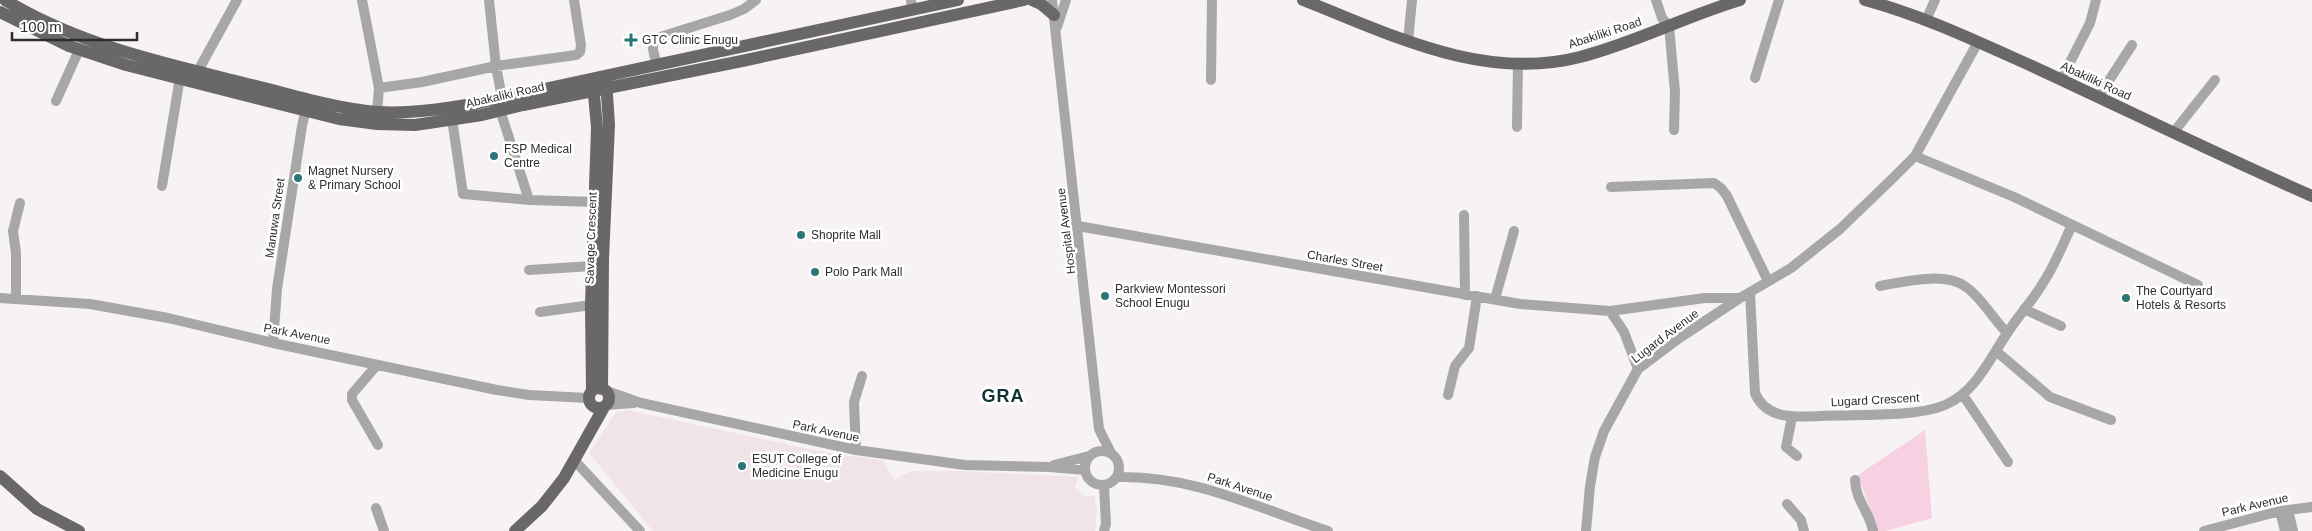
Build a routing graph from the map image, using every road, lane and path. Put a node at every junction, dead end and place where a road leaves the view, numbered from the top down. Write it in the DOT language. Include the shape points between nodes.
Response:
graph roads {
  1 [pos="237,0"];
  2 [pos="362,0"];
  3 [pos="490,0"];
  4 [pos="574,0"];
  5 [pos="756,0"];
  6 [pos="958,0"];
  7 [pos="1024,0"];
  8 [pos="1032,0"];
  9 [pos="1052,0"];
  10 [pos="1066,0"];
  11 [pos="1212,0"];
  12 [pos="1303,0"];
  13 [pos="1412,0"];
  14 [pos="1656,0"];
  15 [pos="1740,0"];
  16 [pos="1779,0"];
  17 [pos="1865,0"];
  18 [pos="1935,0"];
  19 [pos="2096,0"];
  20 [pos="911,5"];
  21 [pos="8,6"];
  22 [pos="1054,15"];
  23 [pos="869,20"];
  24 [pos="1926,20"];
  25 [pos="1669,26"];
  26 [pos="1055,30"];
  27 [pos="869,34"];
  28 [pos="1408,41"];
  29 [pos="1978,42"];
  30 [pos="2132,44"];
  31 [pos="79,50"];
  32 [pos="117,56"];
  33 [pos="1518,63"];
  34 [pos="658,65"];
  35 [pos="496,66"];
  36 [pos="180,73"];
  37 [pos="195,77"];
  38 [pos="1755,78"];
  39 [pos="1211,80"];
  40 [pos="2061,80"];
  41 [pos="2215,80"];
  42 [pos="600,82"];
  43 [pos="379,88"];
  44 [pos="2099,96"];
  45 [pos="56,101"];
  46 [pos="501,104"];
  47 [pos="307,105"];
  48 [pos="377,112"];
  49 [pos="451,114"];
  50 [pos="1517,127"];
  51 [pos="1674,130"];
  52 [pos="2172,133"];
  53 [pos="1914,156"];
  54 [pos="162,186"];
  55 [pos="1611,187"];
  56 [pos="2312,196"];
  57 [pos="529,200"];
  58 [pos="596,202"];
  59 [pos="20,203"];
  60 [pos="1464,215"];
  61 [pos="2072,225"];
  62 [pos="1078,226"];
  63 [pos="1514,231"];
  64 [pos="592,266"];
  65 [pos="529,270"];
  66 [pos="1768,282"];
  67 [pos="2198,285"];
  68 [pos="1880,286"];
  69 [pos="1750,292"];
  70 [pos="1465,295"];
  71 [pos="1476,296"];
  72 [pos="0,298"];
  73 [pos="1740,298"];
  74 [pos="16,299"];
  75 [pos="1495,299"];
  76 [pos="591,305"];
  77 [pos="2024,309"];
  78 [pos="1610,311"];
  79 [pos="540,312"];
  80 [pos="2060,326"];
  81 [pos="2007,332"];
  82 [pos="273,343"];
  83 [pos="597,346"];
  84 [pos="1996,351"];
  85 [pos="377,365"];
  86 [pos="1638,369"];
  87 [pos="862,376"];
  88 [pos="1448,395"];
  89 [pos="1963,395"];
  90 [pos="598,398"];
  91 [pos="641,403"];
  92 [pos="1792,417"];
  93 [pos="2111,420"];
  94 [pos="1099,429"];
  95 [pos="378,445"];
  96 [pos="856,450"];
  97 [pos="1111,453"];
  98 [pos="1091,455"];
  99 [pos="1797,456"];
  100 [pos="575,461"];
  101 [pos="2008,462"];
  102 [pos="1049,467"];
  103 [pos="1084,470"];
  104 [pos="1118,472"];
  105 [pos="0,476"];
  106 [pos="1855,480"];
  107 [pos="1104,486"];
  108 [pos="1787,504"];
  109 [pos="2312,507"];
  110 [pos="376,508"];
  111 [pos="2284,510"];
  112 [pos="1107,529"];
  113 [pos="2286,530"];
  114 [pos="79,531"];
  115 [pos="384,531"];
  116 [pos="515,531"];
  117 [pos="640,531"];
  118 [pos="1328,531"];
  119 [pos="1586,531"];
  120 [pos="1804,531"];
  121 [pos="1873,531"];
  122 [pos="2204,531"];
  1 -- 37 [label="street"];
  2 -- 43 [label="street"];
  3 -- 35 [label="street"];
  4 -- 35 [label="street" via="580,52"];
  5 -- 34 [label="street" via="730,15 657,38 652,47"];
  6 -- 20 [label="main road, Abakaliki Road"];
  7 -- 27 [label="main road, Abakaliki Road"];
  8 -- 22 [label="main road"];
  9 -- 22 [label="street, Hospital Avenue"];
  10 -- 26 [label="street"];
  11 -- 39 [label="street"];
  12 -- 28 [label="main road, Abakiliki Road"];
  13 -- 28 [label="street"];
  14 -- 25 [label="street" via="1662,18"];
  15 -- 25 [label="main road, Abakiliki Road"];
  16 -- 38 [label="street"];
  17 -- 24 [label="main road, Abakiliki Road"];
  18 -- 24 [label="street"];
  19 -- 40 [label="street" via="2090,23"];
  20 -- 23 [label="main road, Abakaliki Road"];
  21 -- 31 [label="main road, Abakaliki Road"];
  21 -- 32 [label="main road, Abakaliki Road"];
  22 -- 26 [label="street, Hospital Avenue"];
  23 -- 27 [label="main road"];
  23 -- 34 [label="main road, Abakaliki Road"];
  24 -- 29 [label="main road, Abakiliki Road"];
  25 -- 33 [label="main road, Abakiliki Road" via="1577,58"];
  25 -- 51 [label="street" via="1675,92"];
  26 -- 62 [label="street, Hospital Avenue"];
  27 -- 42 [label="main road, Abakaliki Road" via="742,61"];
  28 -- 33 [label="main road, Abakiliki Road" via="1465,58"];
  29 -- 40 [label="main road, Abakiliki Road"];
  29 -- 53 [label="street, Lugard Avenue"];
  30 -- 44 [label="street"];
  31 -- 32 [label="main road, Abakaliki Road"];
  31 -- 45 [label="street"];
  32 -- 36 [label="main road, Abakaliki Road"];
  33 -- 50 [label="street"];
  34 -- 42 [label="main road, Abakaliki Road"];
  35 -- 43 [label="street"];
  35 -- 46 [label="street"];
  36 -- 37 [label="main road, Abakaliki Road"];
  36 -- 54 [label="street"];
  37 -- 47 [label="main road, Abakaliki Road"];
  40 -- 44 [label="main road, Abakiliki Road"];
  41 -- 52 [label="street"];
  42 -- 46 [label="main road, Abakaliki Road"];
  42 -- 58 [label="main road, Savage Crescent"];
  42 -- 83 [label="main road, Savage Crescent" via="609,125"];
  43 -- 48 [label="street"];
  44 -- 52 [label="main road, Abakiliki Road"];
  46 -- 49 [label="main road, Abakaliki Road"];
  46 -- 57 [label="street"];
  47 -- 48 [label="main road, Abakaliki Road"];
  47 -- 49 [label="main road, Abakaliki Road" via="339,119 376,124 415,125"];
  47 -- 82 [label="street, Manuwa Street" via="277,289"];
  48 -- 49 [label="main road, Abakaliki Road"];
  49 -- 57 [label="street" via="463,194"];
  52 -- 56 [label="main road, Abakiliki Road"];
  53 -- 61 [label="street"];
  53 -- 66 [label="street, Lugard Avenue" via="1840,229"];
  55 -- 66 [label="street" via="1718,185"];
  57 -- 58 [label="street"];
  58 -- 64 [label="main road, Savage Crescent"];
  59 -- 74 [label="street" via="13,225"];
  60 -- 70 [label="street"];
  61 -- 67 [label="street"];
  61 -- 77 [label="street, Lugard Crescent" via="2044,282"];
  62 -- 70 [label="street, Charles Street"];
  62 -- 94 [label="street, Hospital Avenue"];
  63 -- 75 [label="street"];
  64 -- 65 [label="street"];
  64 -- 76 [label="main road, Savage Crescent"];
  66 -- 69 [label="street, Lugard Avenue"];
  68 -- 81 [label="street" via="1922,278 1949,280 1963,285"];
  69 -- 73 [label="street, Lugard Avenue"];
  69 -- 92 [label="street, Lugard Crescent" via="1755,393 1768,411"];
  70 -- 71 [label="street, Charles Street"];
  71 -- 75 [label="street, Charles Street"];
  71 -- 88 [label="street" via="1469,348 1455,366"];
  72 -- 74 [label="street, Park Avenue"];
  73 -- 78 [label="street, Charles Street" via="1705,298"];
  73 -- 86 [label="street, Lugard Avenue"];
  74 -- 82 [label="street, Park Avenue" via="100,306"];
  75 -- 78 [label="street, Charles Street"];
  76 -- 79 [label="street"];
  76 -- 83 [label="main road, Savage Crescent"];
  77 -- 80 [label="street"];
  77 -- 81 [label="street, Lugard Crescent"];
  78 -- 86 [label="street" via="1624,332"];
  81 -- 84 [label="street, Lugard Crescent"];
  82 -- 85 [label="street, Park Avenue"];
  83 -- 90 [label="main road, Savage Crescent"];
  84 -- 89 [label="street, Lugard Crescent"];
  84 -- 93 [label="street" via="2050,397"];
  85 -- 90 [label="street, Park Avenue" via="530,395"];
  85 -- 95 [label="street" via="352,394 352,400"];
  86 -- 119 [label="street, Lugard Avenue" via="1598,448"];
  87 -- 96 [label="street" via="854,402"];
  89 -- 92 [label="street, Lugard Crescent" via="1944,405 1915,412"];
  89 -- 101 [label="street"];
  90 -- 91 [label="street"];
  90 -- 91 [label="street, Park Avenue"];
  90 -- 100 [label="main road" via="589,434"];
  91 -- 96 [label="street, Park Avenue"];
  92 -- 99 [label="street" via="1786,447"];
  94 -- 97 [label="street"];
  94 -- 98 [label="street"];
  96 -- 102 [label="street, Park Avenue" via="965,466"];
  97 -- 98 [label="street" via="1103,451"];
  97 -- 104 [label="street" via="1117,459"];
  98 -- 102 [label="street"];
  98 -- 103 [label="street"];
  100 -- 116 [label="main road" via="542,506"];
  100 -- 117 [label="street"];
  102 -- 103 [label="street"];
  103 -- 107 [label="street" via="1092,482"];
  104 -- 107 [label="street" via="1111,483"];
  104 -- 118 [label="street, Park Avenue" via="1218,491"];
  105 -- 114 [label="main road" via="37,509"];
  106 -- 121 [label="street" via="1856,493"];
  107 -- 112 [label="street"];
  108 -- 120 [label="street" via="1801,520"];
  109 -- 111 [label="street, Park Avenue"];
  110 -- 115 [label="street"];
  111 -- 113 [label="street"];
  111 -- 122 [label="street, Park Avenue"];
}
